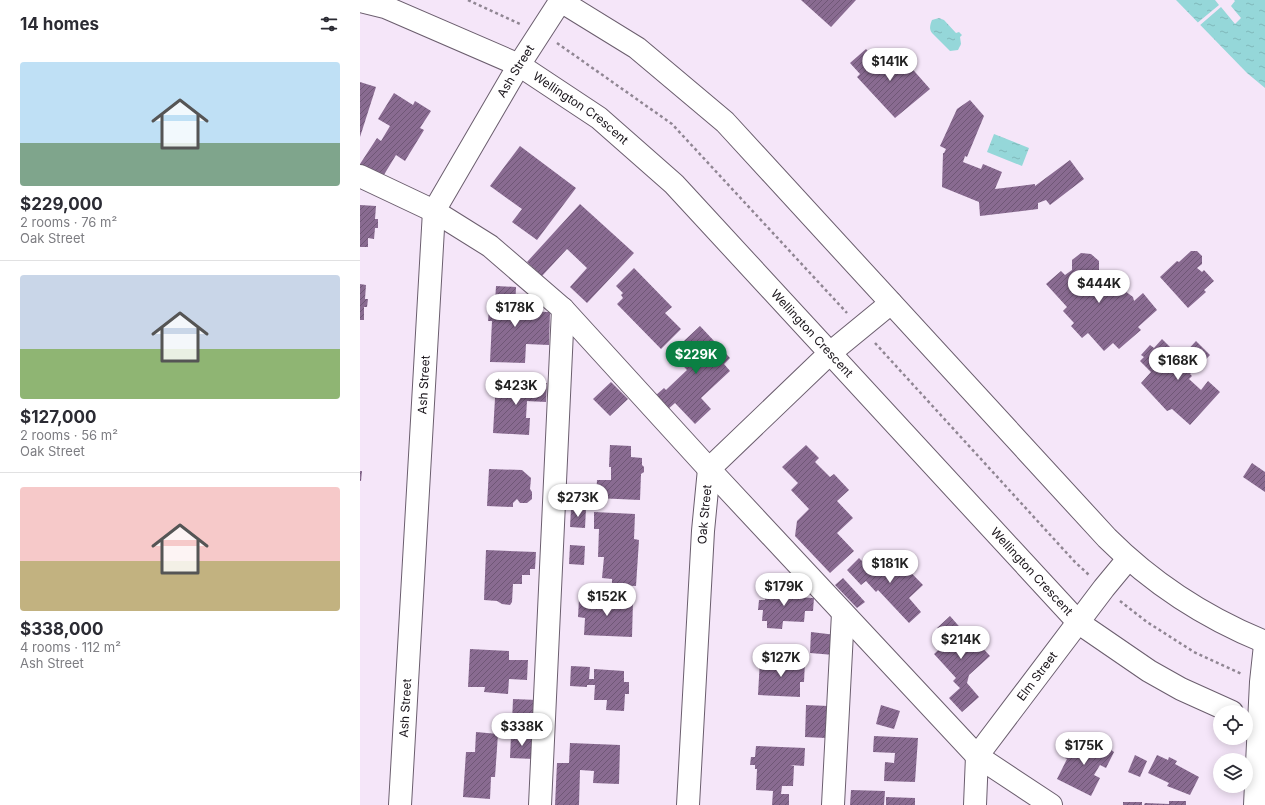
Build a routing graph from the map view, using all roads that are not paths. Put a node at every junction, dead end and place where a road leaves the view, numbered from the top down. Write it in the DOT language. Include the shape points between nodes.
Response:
graph roads {
  1 [pos="560,0"];
  2 [pos="360,1"];
  3 [pos="519,65"];
  4 [pos="360,176"];
  5 [pos="434,211"];
  6 [pos="891,303"];
  7 [pos="563,309"];
  8 [pos="830,353"];
  9 [pos="709,470"];
  10 [pos="1128,559"];
  11 [pos="843,613"];
  12 [pos="1079,623"];
  13 [pos="1265,642"];
  14 [pos="1265,646"];
  15 [pos="1216,705"];
  16 [pos="1257,723"];
  17 [pos="977,756"];
  18 [pos="400,805"];
  19 [pos="540,805"];
  20 [pos="688,805"];
  21 [pos="833,805"];
  22 [pos="975,805"];
  23 [pos="1050,805"];
  24 [pos="1255,805"];
  1 -- 3 [label="street, Ash Street"];
  1 -- 6 [label="street" via="637,48 725,122"];
  2 -- 3 [label="street, Wellington Crescent" via="385,7"];
  3 -- 5 [label="street, Ash Street"];
  3 -- 8 [label="street, Wellington Crescent" via="599,118 674,184"];
  4 -- 5 [label="street"];
  5 -- 7 [label="street" via="490,246"];
  5 -- 18 [label="street, Ash Street"];
  6 -- 8 [label="street, Oak Street"];
  6 -- 10 [label="street"];
  7 -- 9 [label="street"];
  7 -- 19 [label="street"];
  8 -- 9 [label="street, Oak Street"];
  8 -- 12 [label="street, Wellington Crescent"];
  9 -- 11 [label="street"];
  9 -- 20 [label="street, Oak Street" via="703,531"];
  10 -- 12 [label="street, Elm Street"];
  10 -- 13 [label="street" via="1208,615"];
  11 -- 17 [label="street"];
  11 -- 21 [label="street"];
  12 -- 15 [label="street, Wellington Crescent" via="1149,670 1181,689"];
  12 -- 17 [label="street, Elm Street"];
  14 -- 16 [label="street"];
  16 -- 24 [label="street"];
  17 -- 22 [label="street"];
  17 -- 23 [label="street"];
}
